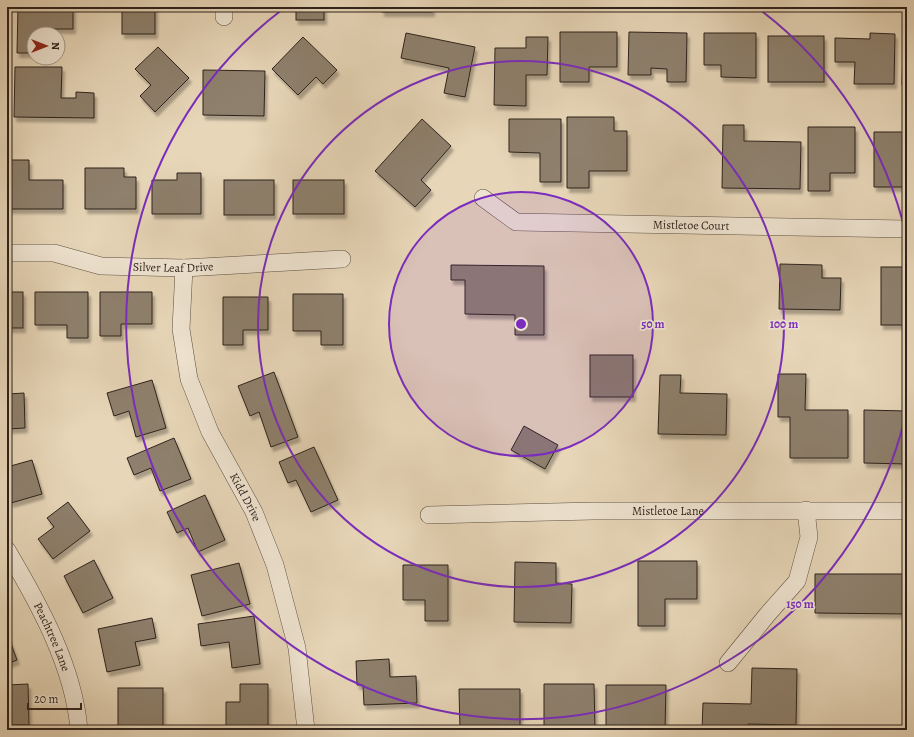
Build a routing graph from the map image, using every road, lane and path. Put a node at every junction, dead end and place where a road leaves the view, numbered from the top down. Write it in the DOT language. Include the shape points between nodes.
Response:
graph roads {
  1 [pos="483,198"];
  2 [pos="907,229"];
  3 [pos="7,253"];
  4 [pos="342,259"];
  5 [pos="184,268"];
  6 [pos="806,510"];
  7 [pos="907,511"];
  8 [pos="429,515"];
  9 [pos="7,550"];
  10 [pos="728,664"];
  11 [pos="79,730"];
  12 [pos="306,730"];
  1 -- 2 [label="street, Mistletoe Court" via="516,222"];
  3 -- 5 [label="street, Silver Leaf Drive" via="54,253 101,266"];
  4 -- 5 [label="street, Silver Leaf Drive"];
  5 -- 12 [label="street, Kidd Drive" via="181,328 189,379 210,432 254,512 275,565 297,648"];
  6 -- 7 [label="street, Mistletoe Lane"];
  6 -- 8 [label="street, Mistletoe Lane"];
  6 -- 10 [label="street" via="809,537 797,581"];
  9 -- 11 [label="street, Peachtree Lane" via="40,606 55,640 77,708"];
}
